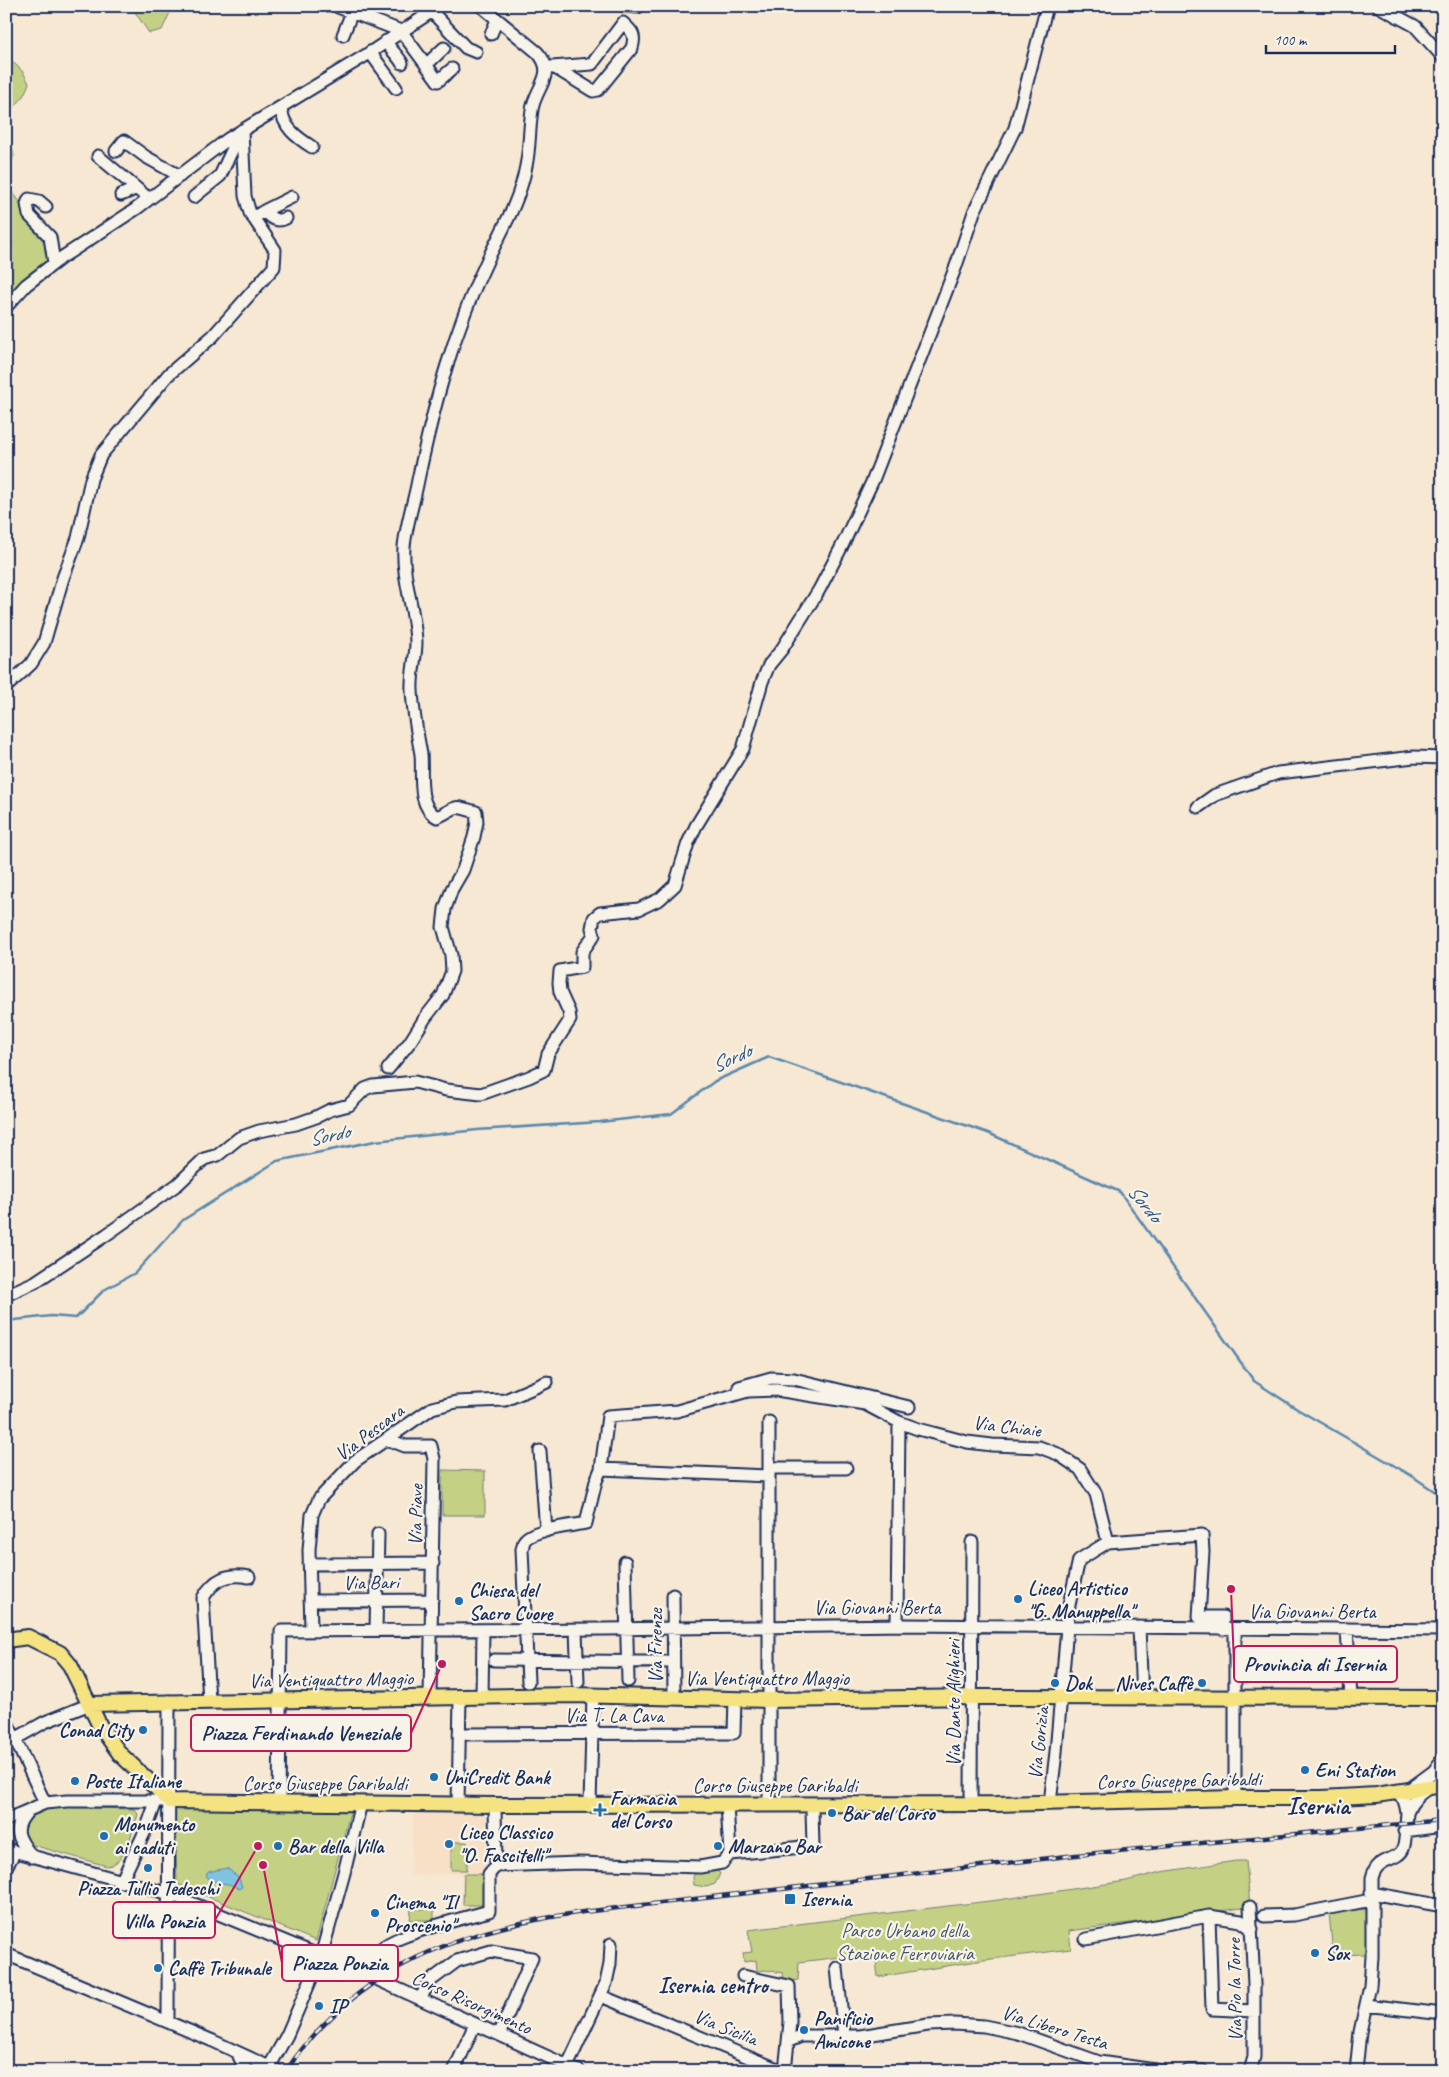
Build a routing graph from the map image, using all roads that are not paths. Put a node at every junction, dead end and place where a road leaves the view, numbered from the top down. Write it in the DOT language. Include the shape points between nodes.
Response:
graph roads {
  1 [pos="338,6"];
  2 [pos="482,6"];
  3 [pos="625,6"];
  4 [pos="1047,6"];
  5 [pos="1378,6"];
  6 [pos="638,7"];
  7 [pos="436,9"];
  8 [pos="352,12"];
  9 [pos="497,20"];
  10 [pos="402,31"];
  11 [pos="491,34"];
  12 [pos="343,35"];
  13 [pos="387,45"];
  14 [pos="444,48"];
  15 [pos="370,52"];
  16 [pos="476,52"];
  17 [pos="1443,57"];
  18 [pos="402,62"];
  19 [pos="592,64"];
  20 [pos="386,65"];
  21 [pos="426,65"];
  22 [pos="549,66"];
  23 [pos="452,69"];
  24 [pos="581,83"];
  25 [pos="396,88"];
  26 [pos="281,108"];
  27 [pos="241,131"];
  28 [pos="312,147"];
  29 [pos="116,151"];
  30 [pos="98,156"];
  31 [pos="180,176"];
  32 [pos="220,176"];
  33 [pos="135,189"];
  34 [pos="214,193"];
  35 [pos="122,195"];
  36 [pos="292,197"];
  37 [pos="194,198"];
  38 [pos="149,199"];
  39 [pos="46,207"];
  40 [pos="264,211"];
  41 [pos="253,218"];
  42 [pos="286,218"];
  43 [pos="54,263"];
  44 [pos="8,300"];
  45 [pos="6,687"];
  46 [pos="1443,758"];
  47 [pos="1198,807"];
  48 [pos="388,1069"];
  49 [pos="6,1295"];
  50 [pos="547,1382"];
  51 [pos="723,1397"];
  52 [pos="909,1407"];
  53 [pos="770,1422"];
  54 [pos="900,1422"];
  55 [pos="387,1440"];
  56 [pos="540,1451"];
  57 [pos="846,1468"];
  58 [pos="601,1469"];
  59 [pos="768,1472"];
  60 [pos="546,1530"];
  61 [pos="378,1534"];
  62 [pos="972,1542"];
  63 [pos="1108,1542"];
  64 [pos="625,1562"];
  65 [pos="377,1563"];
  66 [pos="433,1563"];
  67 [pos="309,1564"];
  68 [pos="248,1577"];
  69 [pos="673,1595"];
  70 [pos="376,1600"];
  71 [pos="432,1600"];
  72 [pos="310,1601"];
  73 [pos="897,1625"];
  74 [pos="770,1626"];
  75 [pos="972,1626"];
  76 [pos="1067,1626"];
  77 [pos="1139,1627"];
  78 [pos="673,1628"];
  79 [pos="626,1629"];
  80 [pos="1223,1629"];
  81 [pos="1235,1629"];
  82 [pos="1347,1629"];
  83 [pos="311,1630"];
  84 [pos="376,1630"];
  85 [pos="432,1630"];
  86 [pos="483,1630"];
  87 [pos="526,1630"];
  88 [pos="576,1630"];
  89 [pos="1443,1630"];
  90 [pos="6,1640"];
  91 [pos="494,1660"];
  92 [pos="527,1660"];
  93 [pos="577,1661"];
  94 [pos="628,1662"];
  95 [pos="673,1662"];
  96 [pos="628,1681"];
  97 [pos="528,1682"];
  98 [pos="578,1682"];
  99 [pos="593,1695"];
  100 [pos="460,1697"];
  101 [pos="482,1697"];
  102 [pos="674,1697"];
  103 [pos="430,1698"];
  104 [pos="972,1698"];
  105 [pos="1061,1698"];
  106 [pos="1142,1698"];
  107 [pos="1234,1698"];
  108 [pos="1351,1698"];
  109 [pos="1443,1698"];
  110 [pos="735,1699"];
  111 [pos="770,1700"];
  112 [pos="209,1701"];
  113 [pos="281,1701"];
  114 [pos="169,1702"];
  115 [pos="90,1704"];
  116 [pos="6,1720"];
  117 [pos="459,1734"];
  118 [pos="592,1734"];
  119 [pos="11,1742"];
  120 [pos="1443,1758"];
  121 [pos="1443,1769"];
  122 [pos="1439,1783"];
  123 [pos="1407,1790"];
  124 [pos="1392,1792"];
  125 [pos="1235,1798"];
  126 [pos="163,1802"];
  127 [pos="279,1802"];
  128 [pos="361,1803"];
  129 [pos="1050,1803"];
  130 [pos="45,1804"];
  131 [pos="590,1804"];
  132 [pos="971,1804"];
  133 [pos="458,1805"];
  134 [pos="495,1805"];
  135 [pos="770,1805"];
  136 [pos="814,1805"];
  137 [pos="727,1806"];
  138 [pos="30,1809"];
  139 [pos="1407,1812"];
  140 [pos="6,1820"];
  141 [pos="1443,1826"];
  142 [pos="147,1827"];
  143 [pos="1404,1831"];
  144 [pos="168,1832"];
  145 [pos="10,1850"];
  146 [pos="730,1854"];
  147 [pos="32,1856"];
  148 [pos="496,1866"];
  149 [pos="6,1867"];
  150 [pos="121,1882"];
  151 [pos="170,1894"];
  152 [pos="1371,1897"];
  153 [pos="1443,1906"];
  154 [pos="1250,1907"];
  155 [pos="1209,1916"];
  156 [pos="1264,1916"];
  157 [pos="1252,1929"];
  158 [pos="1086,1940"];
  159 [pos="611,1944"];
  160 [pos="6,1954"];
  161 [pos="321,1956"];
  162 [pos="837,1968"];
  163 [pos="743,1976"];
  164 [pos="374,1978"];
  165 [pos="601,1996"];
  166 [pos="420,1999"];
  167 [pos="1366,2005"];
  168 [pos="1254,2011"];
  169 [pos="1443,2014"];
  170 [pos="168,2022"];
  171 [pos="475,2024"];
  172 [pos="499,2035"];
  173 [pos="844,2036"];
  174 [pos="789,2041"];
  175 [pos="237,2052"];
  176 [pos="566,2068"];
  177 [pos="271,2069"];
  178 [pos="246,2071"];
  179 [pos="454,2071"];
  180 [pos="579,2071"];
  181 [pos="783,2071"];
  182 [pos="1162,2071"];
  183 [pos="1188,2071"];
  184 [pos="1202,2071"];
  185 [pos="1250,2071"];
  186 [pos="1356,2071"];
  1 -- 8 [label="street"];
  2 -- 9 [label="street"];
  3 -- 6 [label="street"];
  4 -- 49 [label="street" via="1015,128 974,212 873,480 842,546 819,590 769,665 744,750 696,826 675,885 660,899 639,909 600,913 594,918 594,935 582,952 582,967 560,971 560,992 570,1020 548,1054 544,1070 481,1094 415,1082 373,1086 349,1104 316,1117 239,1138 218,1155 204,1159 178,1184 106,1235 36,1282"];
  5 -- 17 [label="street" via="1414,26"];
  7 -- 10 [label="street"];
  7 -- 16 [label="street" via="466,48"];
  8 -- 10 [label="street"];
  8 -- 12 [label="street"];
  9 -- 11 [label="street"];
  9 -- 22 [label="street" via="537,52"];
  10 -- 13 [label="street"];
  10 -- 21 [label="street"];
  13 -- 15 [label="street"];
  13 -- 18 [label="street"];
  13 -- 20 [label="street" via="389,57"];
  14 -- 21 [label="street"];
  15 -- 25 [label="street"];
  15 -- 26 [label="street"];
  19 -- 22 [label="street"];
  19 -- 24 [label="street"];
  19 -- 24 [label="street" via="623,23 634,34 632,48 598,90 593,91"];
  21 -- 23 [label="street" via="438,81"];
  22 -- 24 [label="street"];
  22 -- 48 [label="street" via="532,109 521,186 462,319 448,360 406,534 404,569 416,642 412,690 424,800 437,817 459,806 476,812 477,822 463,870 445,909 443,928 452,964 446,988 416,1035"];
  26 -- 27 [label="street"];
  26 -- 28 [label="street" via="291,132"];
  27 -- 31 [label="street"];
  27 -- 32 [label="street"];
  27 -- 41 [label="street" via="243,182"];
  29 -- 31 [label="street" via="124,141"];
  30 -- 33 [label="street"];
  31 -- 38 [label="street"];
  32 -- 34 [label="street"];
  32 -- 37 [label="street"];
  33 -- 35 [label="street"];
  33 -- 38 [label="street"];
  36 -- 40 [label="street"];
  38 -- 43 [label="street"];
  39 -- 43 [label="street" via="34,200 27,204 29,214 50,237"];
  40 -- 41 [label="street"];
  40 -- 42 [label="street" via="271,219"];
  41 -- 45 [label="street" via="275,250 274,267 213,336 168,375 101,455 91,479 78,538 62,578 44,643 31,664"];
  43 -- 44 [label="street"];
  46 -- 47 [label="street" via="1414,757 1278,772 1215,795"];
  50 -- 55 [label="street, Via Pescara" via="505,1400 456,1402 432,1408"];
  51 -- 52 [label="street" via="729,1390 771,1378 794,1378"];
  51 -- 54 [label="street, Via Chiaie" via="776,1390 806,1393 865,1404"];
  51 -- 58 [label="street" via="677,1411 608,1416"];
  53 -- 59 [label="street"];
  54 -- 63 [label="street, Via Chiaie" via="967,1442 1039,1447 1058,1454 1080,1469 1096,1494"];
  54 -- 73 [label="street"];
  55 -- 66 [label="street, Via Piave" via="405,1446 431,1446 434,1459"];
  55 -- 67 [label="street, Via Pescara" via="355,1461 319,1499 312,1515"];
  56 -- 60 [label="street"];
  57 -- 59 [label="street"];
  58 -- 59 [label="street"];
  58 -- 60 [label="street" via="586,1523"];
  59 -- 74 [label="street"];
  60 -- 87 [label="street" via="530,1536 522,1549"];
  61 -- 65 [label="street"];
  62 -- 75 [label="street, Via Dante Alighieri"];
  63 -- 76 [label="street, Via Gorizia" via="1079,1560"];
  63 -- 80 [label="street" via="1202,1535 1204,1552 1199,1617 1223,1617"];
  64 -- 79 [label="street"];
  65 -- 66 [label="street"];
  65 -- 67 [label="street"];
  65 -- 70 [label="street"];
  66 -- 71 [label="street, Via Piave"];
  67 -- 72 [label="street, Via Pescara"];
  68 -- 112 [label="street" via="233,1574 210,1585 203,1598"];
  69 -- 78 [label="street, Via Firenze"];
  70 -- 71 [label="street, Via Bari"];
  70 -- 72 [label="street, Via Bari"];
  70 -- 84 [label="street"];
  71 -- 85 [label="street, Via Piave"];
  72 -- 83 [label="street, Via Pescara"];
  73 -- 74 [label="street, Via Giovanni Berta"];
  73 -- 75 [label="street, Via Giovanni Berta"];
  74 -- 78 [label="street, Via Giovanni Berta"];
  74 -- 111 [label="street"];
  75 -- 76 [label="street, Via Giovanni Berta"];
  75 -- 104 [label="street, Via Dante Alighieri"];
  76 -- 77 [label="street, Via Giovanni Berta"];
  76 -- 105 [label="street, Via Gorizia"];
  77 -- 80 [label="street, Via Giovanni Berta"];
  77 -- 106 [label="street"];
  78 -- 79 [label="street, Via Giovanni Berta"];
  78 -- 95 [label="street, Via Firenze"];
  79 -- 88 [label="street, Via Giovanni Berta"];
  79 -- 94 [label="street"];
  80 -- 81 [label="street, Via Giovanni Berta"];
  81 -- 82 [label="street, Via Giovanni Berta"];
  81 -- 107 [label="street"];
  82 -- 89 [label="street, Via Giovanni Berta"];
  82 -- 108 [label="street"];
  83 -- 84 [label="street, Via Giovanni Berta"];
  83 -- 113 [label="street, Via Giovanni Berta" via="281,1631"];
  84 -- 85 [label="street, Via Giovanni Berta"];
  85 -- 86 [label="street, Via Giovanni Berta"];
  85 -- 103 [label="street, Via Piave"];
  86 -- 87 [label="street, Via Giovanni Berta"];
  86 -- 101 [label="street"];
  87 -- 88 [label="street, Via Giovanni Berta"];
  87 -- 92 [label="street"];
  88 -- 93 [label="street"];
  90 -- 115 [label="main road" via="28,1637 60,1653 70,1665"];
  91 -- 92 [label="street"];
  92 -- 93 [label="street"];
  92 -- 97 [label="street"];
  93 -- 94 [label="street"];
  93 -- 98 [label="street"];
  94 -- 95 [label="street"];
  94 -- 96 [label="street"];
  95 -- 102 [label="street, Via Firenze"];
  99 -- 101 [label="main road, Via Ventiquattro Maggio"];
  99 -- 102 [label="main road, Via Ventiquattro Maggio"];
  99 -- 118 [label="street"];
  100 -- 101 [label="main road, Via Ventiquattro Maggio"];
  100 -- 103 [label="main road, Via Ventiquattro Maggio"];
  100 -- 117 [label="street"];
  102 -- 110 [label="main road, Via Ventiquattro Maggio"];
  103 -- 113 [label="main road, Via Ventiquattro Maggio"];
  104 -- 105 [label="main road, Via Ventiquattro Maggio"];
  104 -- 111 [label="main road, Via Ventiquattro Maggio"];
  104 -- 132 [label="street, Via Dante Alighieri"];
  105 -- 106 [label="main road, Via Ventiquattro Maggio"];
  105 -- 129 [label="street, Via Gorizia"];
  106 -- 107 [label="main road, Via Ventiquattro Maggio"];
  107 -- 108 [label="main road, Via Ventiquattro Maggio"];
  107 -- 125 [label="street"];
  108 -- 109 [label="main road, Via Ventiquattro Maggio"];
  110 -- 111 [label="main road, Via Ventiquattro Maggio"];
  110 -- 118 [label="street, Via T. La Cava" via="734,1733"];
  111 -- 135 [label="street"];
  112 -- 113 [label="main road, Via Ventiquattro Maggio"];
  112 -- 114 [label="main road, Via Ventiquattro Maggio"];
  113 -- 127 [label="street"];
  114 -- 115 [label="main road, Via Ventiquattro Maggio"];
  114 -- 126 [label="street"];
  115 -- 119 [label="street" via="45,1722"];
  115 -- 126 [label="main road" via="100,1726 120,1754"];
  116 -- 119 [label="street"];
  117 -- 118 [label="street, Via T. La Cava"];
  117 -- 133 [label="street"];
  118 -- 131 [label="street"];
  119 -- 130 [label="street"];
  120 -- 123 [label="street, Corso Giuseppe Garibaldi" via="1434,1771"];
  121 -- 122 [label="street"];
  122 -- 123 [label="main road"];
  122 -- 139 [label="street" via="1419,1794"];
  123 -- 124 [label="main road, Corso Giuseppe Garibaldi"];
  124 -- 125 [label="main road, Corso Giuseppe Garibaldi" via="1322,1798"];
  124 -- 139 [label="street" via="1402,1796"];
  125 -- 129 [label="main road, Corso Giuseppe Garibaldi"];
  126 -- 127 [label="main road, Corso Giuseppe Garibaldi"];
  126 -- 130 [label="street, Corso Giuseppe Garibaldi" via="67,1801"];
  126 -- 142 [label="street"];
  126 -- 144 [label="street"];
  127 -- 128 [label="main road, Corso Giuseppe Garibaldi"];
  128 -- 133 [label="main road, Corso Giuseppe Garibaldi"];
  128 -- 161 [label="street"];
  129 -- 132 [label="main road, Corso Giuseppe Garibaldi"];
  130 -- 138 [label="street, Corso Giuseppe Garibaldi"];
  131 -- 134 [label="main road, Corso Giuseppe Garibaldi"];
  131 -- 137 [label="main road, Corso Giuseppe Garibaldi"];
  132 -- 136 [label="main road, Corso Giuseppe Garibaldi"];
  133 -- 134 [label="main road, Corso Giuseppe Garibaldi"];
  134 -- 148 [label="street"];
  135 -- 136 [label="main road, Corso Giuseppe Garibaldi"];
  135 -- 137 [label="main road, Corso Giuseppe Garibaldi"];
  136 -- 146 [label="street" via="813,1846"];
  137 -- 146 [label="street"];
  138 -- 140 [label="street, Corso Giuseppe Garibaldi"];
  138 -- 147 [label="street" via="17,1829 20,1840"];
  139 -- 143 [label="street"];
  141 -- 143 [label="street"];
  142 -- 144 [label="street" via="156,1826"];
  142 -- 150 [label="street"];
  143 -- 152 [label="street" via="1403,1849 1374,1870"];
  144 -- 151 [label="street"];
  145 -- 147 [label="street"];
  145 -- 149 [label="street"];
  146 -- 148 [label="street" via="722,1863 700,1867 579,1863"];
  147 -- 150 [label="street"];
  148 -- 164 [label="street" via="489,1874 489,1911 384,1944 376,1953"];
  150 -- 151 [label="street"];
  151 -- 161 [label="street, Corso Risorgimento"];
  151 -- 170 [label="street"];
  152 -- 153 [label="street"];
  152 -- 156 [label="street, Via Pio la Torre" via="1294,1915"];
  152 -- 167 [label="street" via="1372,1957"];
  154 -- 157 [label="street, Via Pio la Torre"];
  155 -- 157 [label="street" via="1241,1920"];
  155 -- 158 [label="street"];
  155 -- 168 [label="street" via="1212,2009"];
  157 -- 168 [label="street, Via Pio la Torre"];
  159 -- 165 [label="street" via="610,1964"];
  160 -- 170 [label="street"];
  161 -- 164 [label="street, Corso Risorgimento"];
  161 -- 177 [label="street"];
  162 -- 173 [label="street"];
  163 -- 174 [label="street" via="789,1986"];
  164 -- 166 [label="street, Corso Risorgimento"];
  165 -- 176 [label="street"];
  165 -- 181 [label="street, Via Sicilia"];
  166 -- 171 [label="street, Corso Risorgimento"];
  166 -- 172 [label="street" via="430,1981 457,1961 491,1951 532,1958"];
  167 -- 169 [label="street"];
  167 -- 186 [label="street"];
  168 -- 185 [label="street, Via Pio la Torre" via="1254,2057"];
  170 -- 175 [label="street"];
  171 -- 172 [label="street, Corso Risorgimento"];
  171 -- 179 [label="street"];
  172 -- 176 [label="street, Corso Risorgimento"];
  173 -- 174 [label="street, Via Libero Testa" via="800,2036"];
  173 -- 182 [label="street, Via Libero Testa" via="928,2025 984,2026 1018,2033 1099,2062"];
  174 -- 181 [label="street"];
  175 -- 177 [label="street"];
  175 -- 178 [label="street"];
  176 -- 180 [label="street, Corso Risorgimento"];
  183 -- 184 [label="street"];
}
